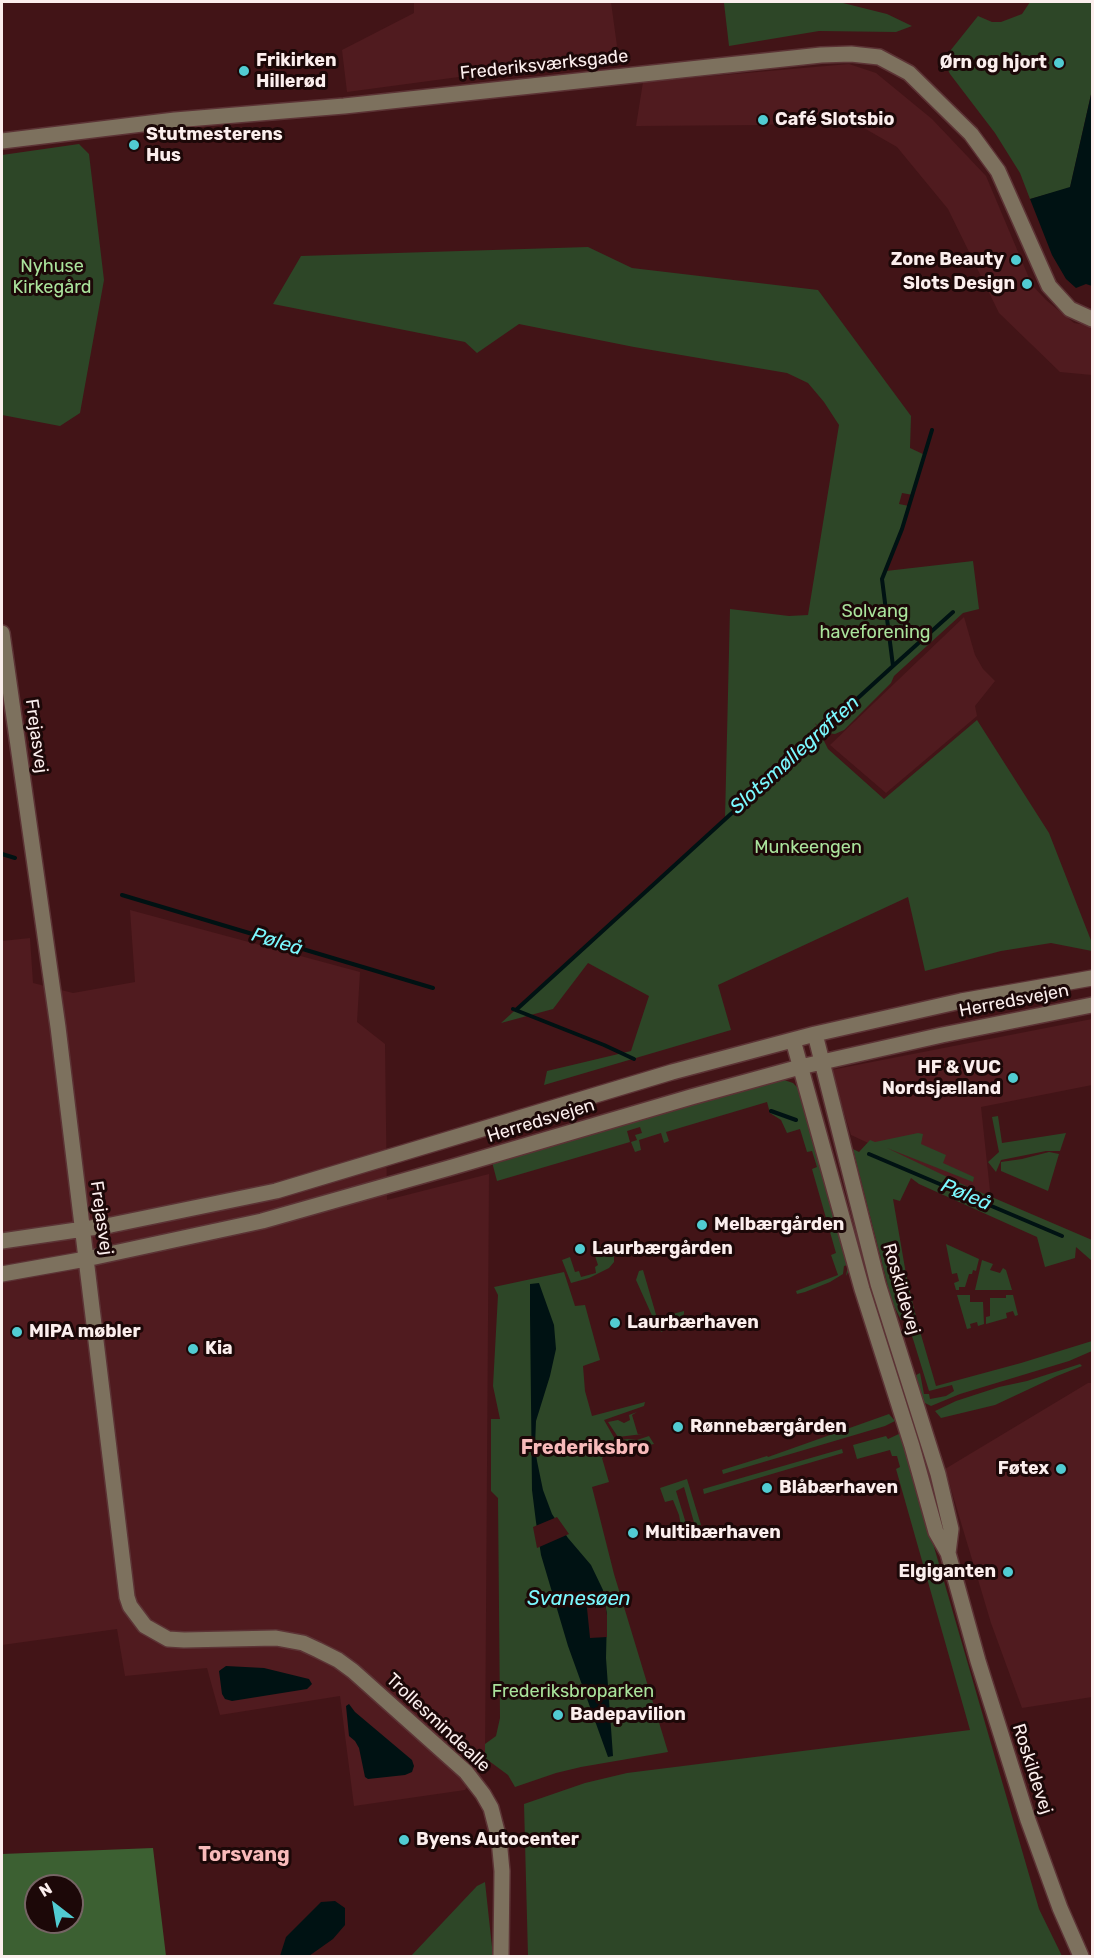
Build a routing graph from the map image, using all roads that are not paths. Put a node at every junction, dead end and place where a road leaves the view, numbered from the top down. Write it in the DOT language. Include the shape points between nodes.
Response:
graph roads {
  1 [pos="2,141"];
  2 [pos="1092,319"];
  3 [pos="2,633"];
  4 [pos="1092,978"];
  5 [pos="1092,1005"];
  6 [pos="815,1034"];
  7 [pos="793,1040"];
  8 [pos="822,1061"];
  9 [pos="800,1067"];
  10 [pos="81,1230"];
  11 [pos="2,1241"];
  12 [pos="86,1259"];
  13 [pos="2,1274"];
  14 [pos="948,1554"];
  15 [pos="318,1650"];
  16 [pos="501,1956"];
  17 [pos="1081,1956"];
  1 -- 2 [label="street, Frederiksværksgade" via="821,55 879,57 909,73 971,134 998,171 1049,286 1070,309"];
  3 -- 10 [label="street, Frejasvej" via="58,1027"];
  4 -- 6 [label="street, Herredsvejen" via="962,1001"];
  5 -- 8 [label="street, Herredsvejen"];
  6 -- 7 [label="street, Herredsvejen"];
  6 -- 8 [label="street, Roskildevej"];
  7 -- 9 [label="street, Roskildevej"];
  7 -- 10 [label="street, Herredsvejen" via="672,1072 276,1191"];
  8 -- 9 [label="street, Herredsvejen"];
  8 -- 14 [label="street, Roskildevej" via="878,1284 938,1474 951,1529"];
  9 -- 12 [label="street, Herredsvejen" via="262,1221"];
  9 -- 14 [label="street, Roskildevej" via="861,1289 936,1532"];
  10 -- 11 [label="street, Herredsvejen"];
  10 -- 12 [label="street, Frejasvej"];
  12 -- 13 [label="street, Herredsvejen"];
  12 -- 15 [label="street, Frejasvej" via="130,1606 145,1626 168,1639 276,1638"];
  14 -- 17 [label="street, Roskildevej" via="1028,1820"];
  15 -- 16 [label="street, Trollesmindealle" via="353,1671 466,1772 483,1794 493,1813 499,1839"];
}
